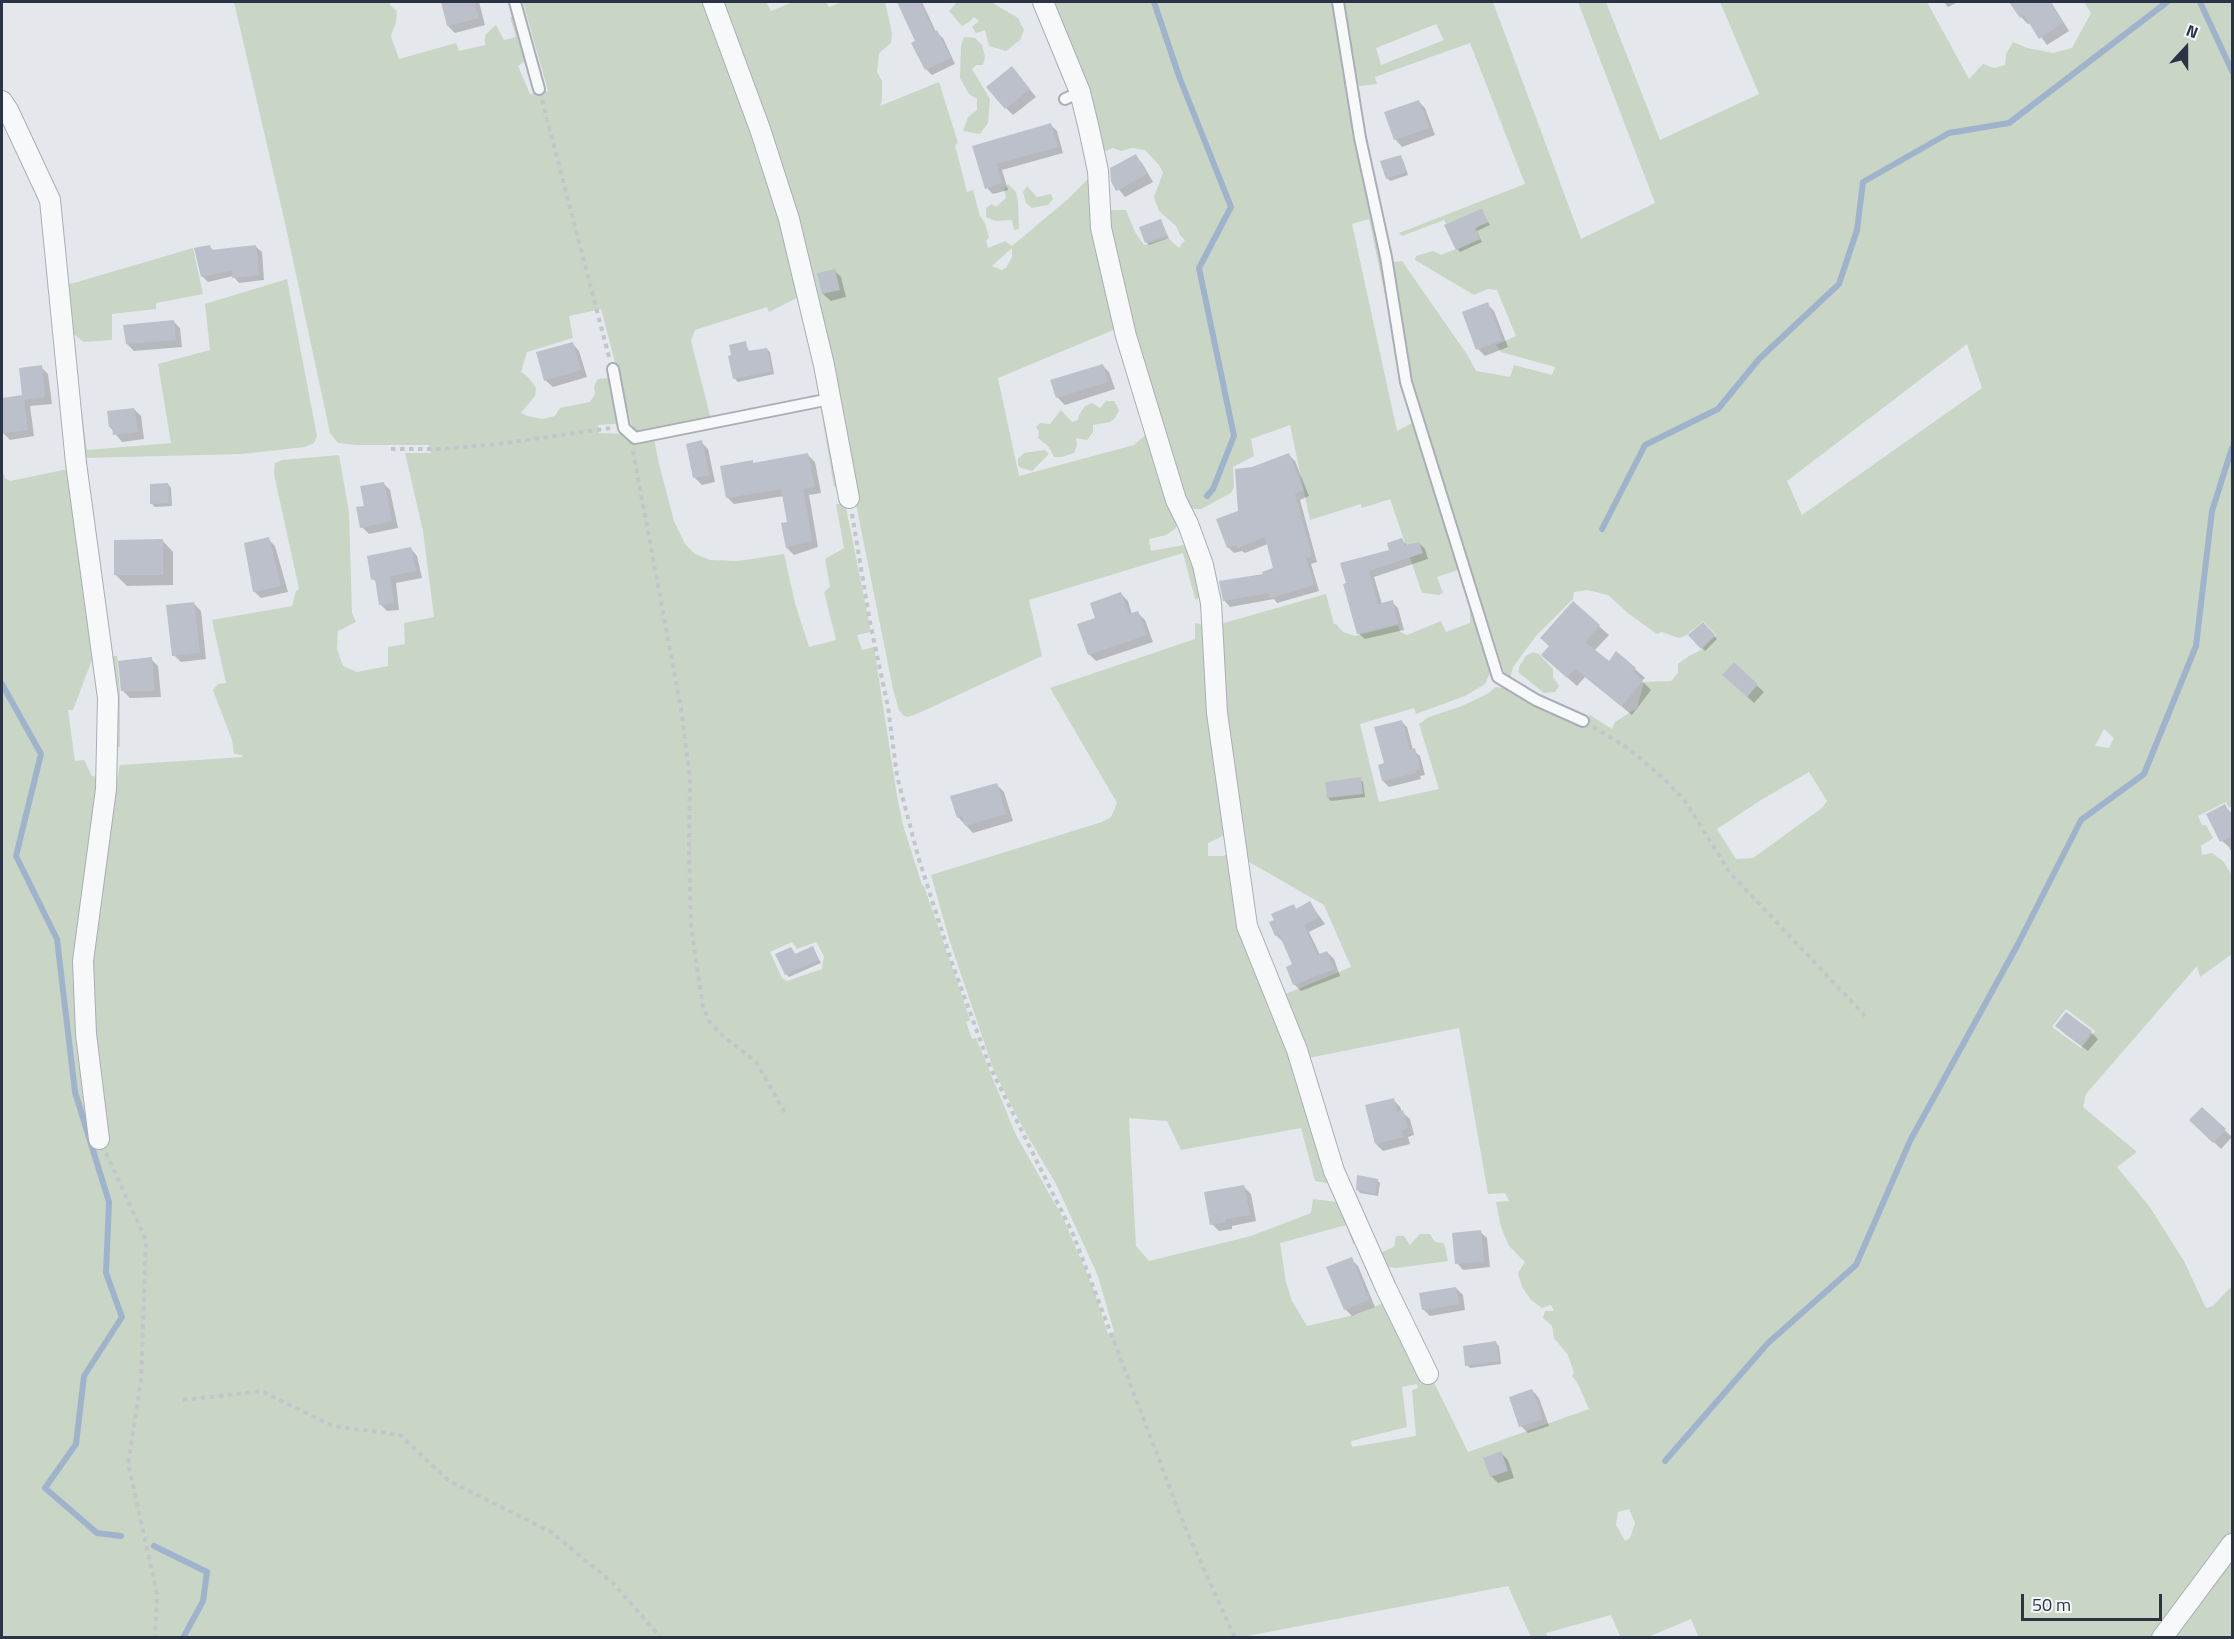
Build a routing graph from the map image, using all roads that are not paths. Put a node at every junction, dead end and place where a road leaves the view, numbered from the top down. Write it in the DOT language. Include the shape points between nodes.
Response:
graph roads {
  1 [pos="515,2"];
  2 [pos="713,2"];
  3 [pos="1042,2"];
  4 [pos="1338,2"];
  5 [pos="539,89"];
  6 [pos="2,101"];
  7 [pos="613,369"];
  8 [pos="830,399"];
  9 [pos="849,498"];
  10 [pos="1583,721"];
  11 [pos="99,1139"];
  12 [pos="1428,1374"];
  13 [pos="2232,1544"];
  14 [pos="2162,1638"];
  1 -- 5 [label="lane"];
  2 -- 8 [label="street" via="789,219"];
  3 -- 12 [label="street" via="1072,96 1092,139 1101,189 1101,228 1125,343 1176,500 1203,565 1211,603 1217,713 1247,926 1297,1050 1334,1171"];
  4 -- 10 [label="lane" via="1406,382 1498,677"];
  6 -- 11 [label="street" via="50,200 76,464 108,698 106,789 83,961 86,1034"];
  7 -- 8 [label="lane" via="627,430 635,438"];
  8 -- 9 [label="street"];
  13 -- 14 [label="street"];
}
